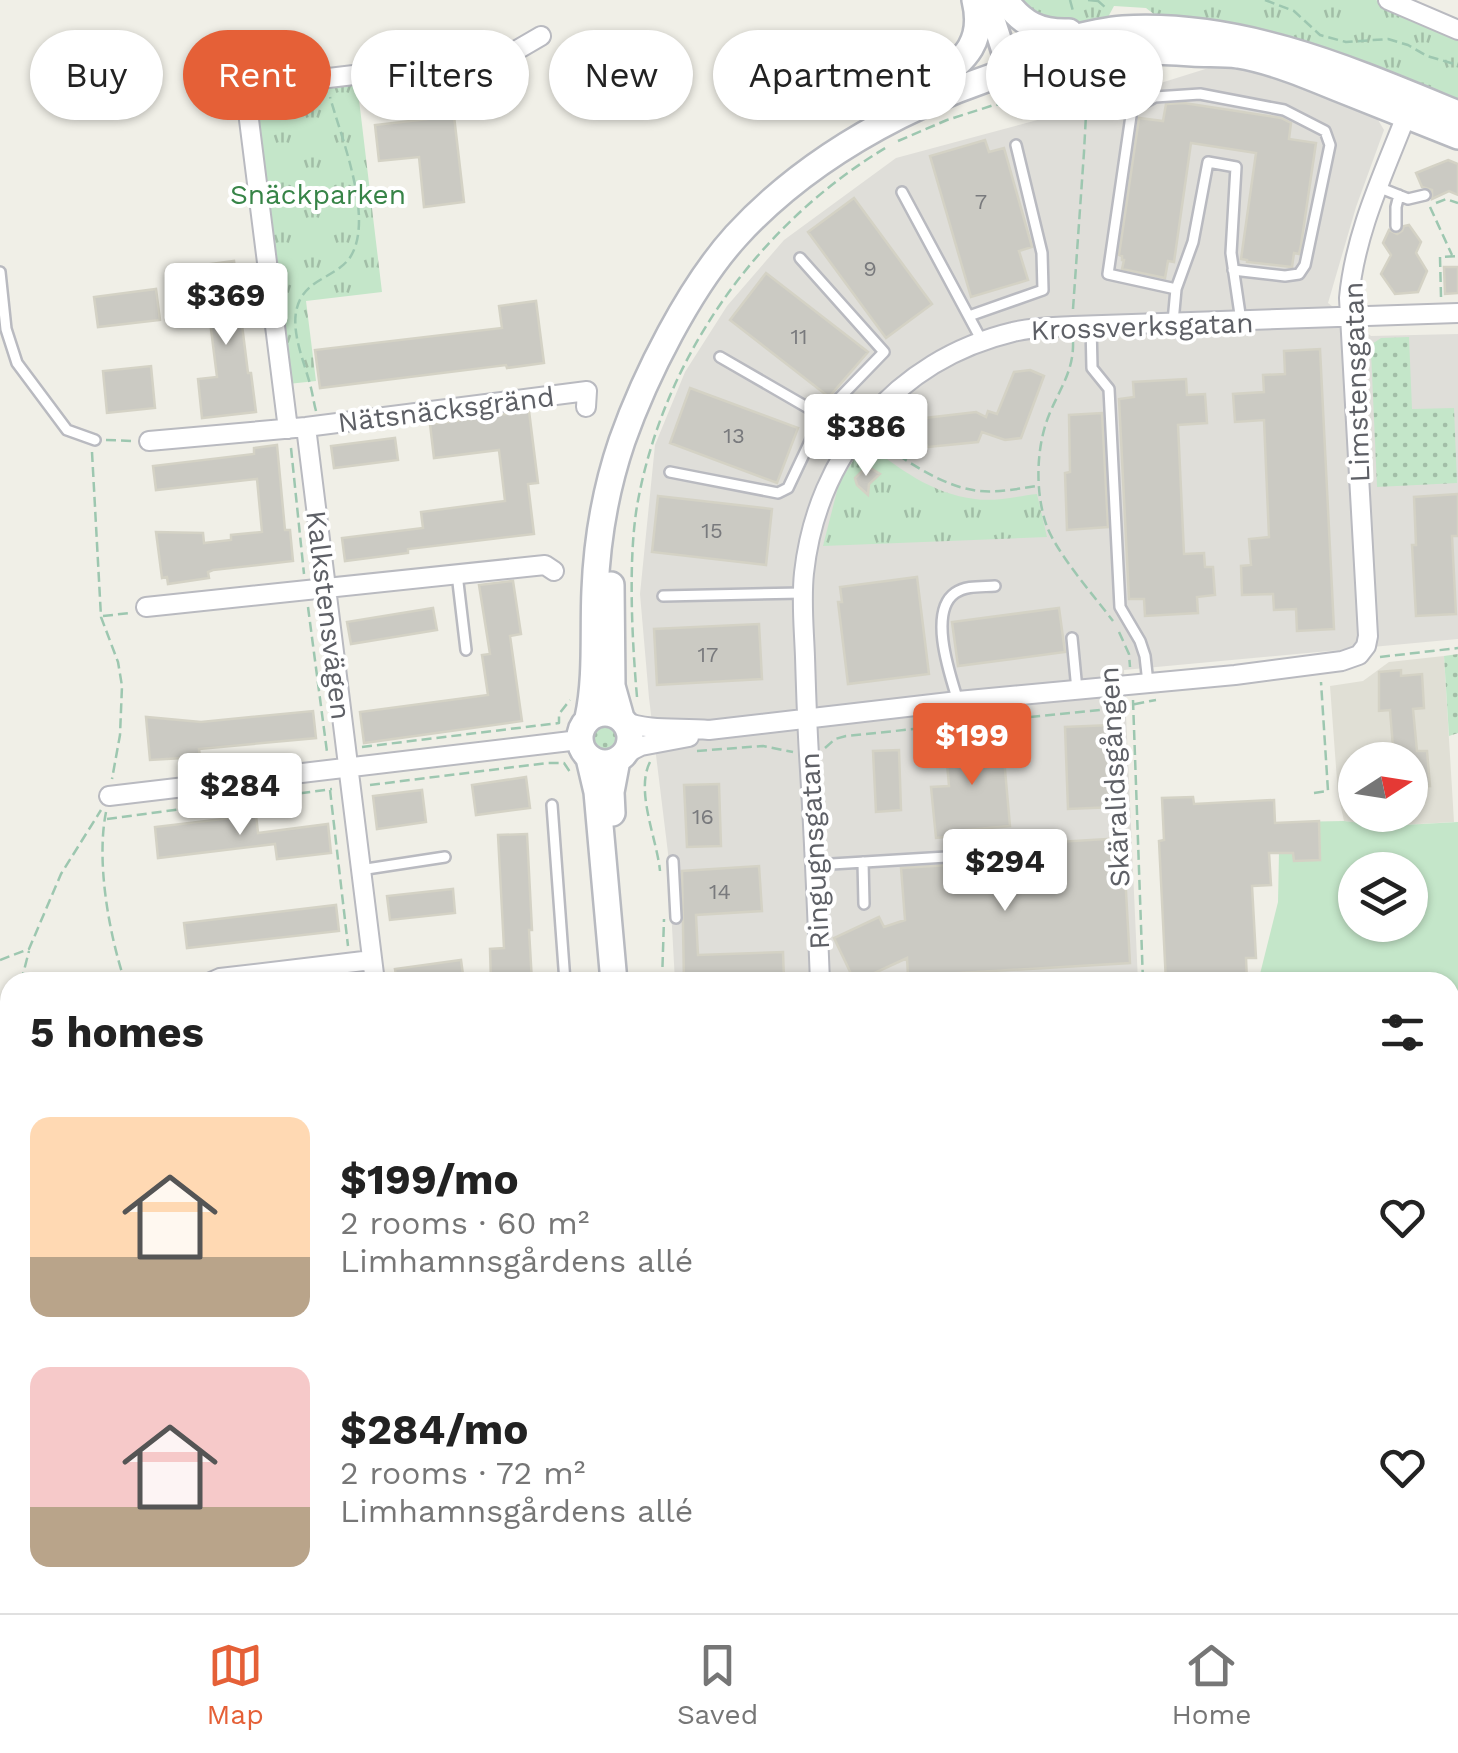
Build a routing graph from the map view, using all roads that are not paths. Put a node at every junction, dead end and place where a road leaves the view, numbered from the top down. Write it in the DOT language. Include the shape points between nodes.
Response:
graph roads {
  1 [pos="975,0"];
  2 [pos="987,0"];
  3 [pos="1003,0"];
  4 [pos="1388,0"];
  5 [pos="1116,22"];
  6 [pos="1001,30"];
  7 [pos="1009,30"];
  8 [pos="1094,30"];
  9 [pos="1458,30"];
  10 [pos="541,36"];
  11 [pos="1163,52"];
  12 [pos="966,57"];
  13 [pos="986,75"];
  14 [pos="1458,114"];
  15 [pos="1406,116"];
  16 [pos="859,120"];
  17 [pos="1458,136"];
  18 [pos="1016,144"];
  19 [pos="1378,187"];
  20 [pos="902,192"];
  21 [pos="1399,195"];
  22 [pos="1427,200"];
  23 [pos="1396,226"];
  24 [pos="735,237"];
  25 [pos="800,258"];
  26 [pos="1233,270"];
  27 [pos="0,272"];
  28 [pos="1176,290"];
  29 [pos="1458,313"];
  30 [pos="969,316"];
  31 [pos="1350,318"];
  32 [pos="1241,321"];
  33 [pos="1172,323"];
  34 [pos="1082,326"];
  35 [pos="982,342"];
  36 [pos="720,357"];
  37 [pos="586,407"];
  38 [pos="822,416"];
  39 [pos="304,427"];
  40 [pos="858,432"];
  41 [pos="94,440"];
  42 [pos="148,441"];
  43 [pos="670,472"];
  44 [pos="554,571"];
  45 [pos="456,574"];
  46 [pos="995,586"];
  47 [pos="315,589"];
  48 [pos="802,593"];
  49 [pos="664,596"];
  50 [pos="146,607"];
  51 [pos="1072,638"];
  52 [pos="466,650"];
  53 [pos="1140,684"];
  54 [pos="614,686"];
  55 [pos="1077,690"];
  56 [pos="958,701"];
  57 [pos="622,719"];
  58 [pos="806,719"];
  59 [pos="708,730"];
  60 [pos="586,739"];
  61 [pos="621,757"];
  62 [pos="339,769"];
  63 [pos="109,796"];
  64 [pos="552,805"];
  65 [pos="996,854"];
  66 [pos="445,857"];
  67 [pos="672,861"];
  68 [pos="862,862"];
  69 [pos="815,865"];
  70 [pos="360,870"];
  71 [pos="864,904"];
  72 [pos="676,918"];
  73 [pos="372,960"];
  74 [pos="303,972"];
  75 [pos="374,972"];
  76 [pos="564,972"];
  77 [pos="613,972"];
  78 [pos="621,972"];
  79 [pos="820,972"];
  1 -- 12 [label="main road" via="978,27"];
  2 -- 6 [label="street"];
  3 -- 5 [label="main road" via="1022,20 1048,32"];
  3 -- 7 [label="street"];
  4 -- 9 [label="street"];
  5 -- 8 [label="main road"];
  5 -- 14 [label="main road" via="1264,43"];
  10 -- 39 [label="street, Kalkstensvägen" via="505,57 245,88"];
  11 -- 15 [label="main road" via="1238,56 1304,74"];
  13 -- 24 [label="main road" via="850,142"];
  15 -- 17 [label="main road"];
  15 -- 19 [label="street, Limstensgatan"];
  16 -- 24 [label="main road" via="778,183"];
  18 -- 30 [label="lane" via="1042,253 1044,290"];
  19 -- 21 [label="lane"];
  19 -- 31 [label="street, Limstensgatan" via="1352,269"];
  20 -- 30 [label="lane"];
  21 -- 22 [label="lane"];
  21 -- 23 [label="lane"];
  24 -- 54 [label="main road" via="670,332 610,485 595,586"];
  25 -- 38 [label="lane" via="884,352"];
  26 -- 28 [label="lane" via="1236,167 1208,162"];
  26 -- 28 [label="lane" via="1299,274 1330,145 1325,130 1284,110 1200,94 1156,97 1132,109 1108,274"];
  26 -- 32 [label="lane"];
  27 -- 41 [label="lane" via="17,363 67,430"];
  28 -- 33 [label="lane"];
  29 -- 31 [label="street, Krossverksgatan"];
  30 -- 35 [label="lane"];
  31 -- 32 [label="street, Krossverksgatan"];
  31 -- 53 [label="street, Limstensgatan" via="1371,654"];
  32 -- 33 [label="street, Krossverksgatan"];
  33 -- 34 [label="street, Krossverksgatan"];
  34 -- 35 [label="street, Krossverksgatan" via="1015,331"];
  34 -- 53 [label="lane" via="1092,368 1109,390 1120,607 1145,656"];
  35 -- 40 [label="street, Krossverksgatan" via="910,379"];
  36 -- 38 [label="lane"];
  37 -- 39 [label="street, Nätsnäcksgränd" via="587,391"];
  38 -- 40 [label="lane"];
  38 -- 43 [label="lane" via="788,488 778,493"];
  39 -- 42 [label="street"];
  39 -- 47 [label="street, Kalkstensvägen"];
  40 -- 48 [label="street, Krossverksgatan" via="817,510"];
  44 -- 45 [label="street" via="545,565"];
  45 -- 47 [label="street"];
  45 -- 52 [label="lane"];
  46 -- 56 [label="lane" via="952,594 943,612 944,649"];
  47 -- 50 [label="street"];
  47 -- 62 [label="street, Kalkstensvägen"];
  48 -- 49 [label="lane"];
  48 -- 58 [label="street, Krossverksgatan"];
  51 -- 55 [label="lane"];
  53 -- 55 [label="street"];
  54 -- 57 [label="main road"];
  54 -- 60 [label="main road"];
  55 -- 56 [label="street"];
  56 -- 58 [label="street"];
  57 -- 59 [label="street" via="640,727"];
  57 -- 60 [label="main road" via="602,712"];
  57 -- 61 [label="main road" via="630,735"];
  58 -- 59 [label="street"];
  58 -- 69 [label="street, Ringugnsgatan"];
  59 -- 61 [label="street"];
  60 -- 61 [label="main road" via="602,763"];
  60 -- 62 [label="street"];
  60 -- 77 [label="main road" via="598,792"];
  61 -- 78 [label="main road" via="611,792"];
  62 -- 63 [label="street"];
  62 -- 70 [label="street, Kalkstensvägen"];
  64 -- 76 [label="lane"];
  65 -- 68 [label="lane"];
  66 -- 70 [label="lane"];
  67 -- 72 [label="lane"];
  68 -- 69 [label="lane"];
  68 -- 71 [label="lane"];
  69 -- 79 [label="street, Ringugnsgatan"];
  70 -- 73 [label="street, Kalkstensvägen"];
  73 -- 74 [label="street"];
  73 -- 75 [label="street, Kalkstensvägen"];
}
